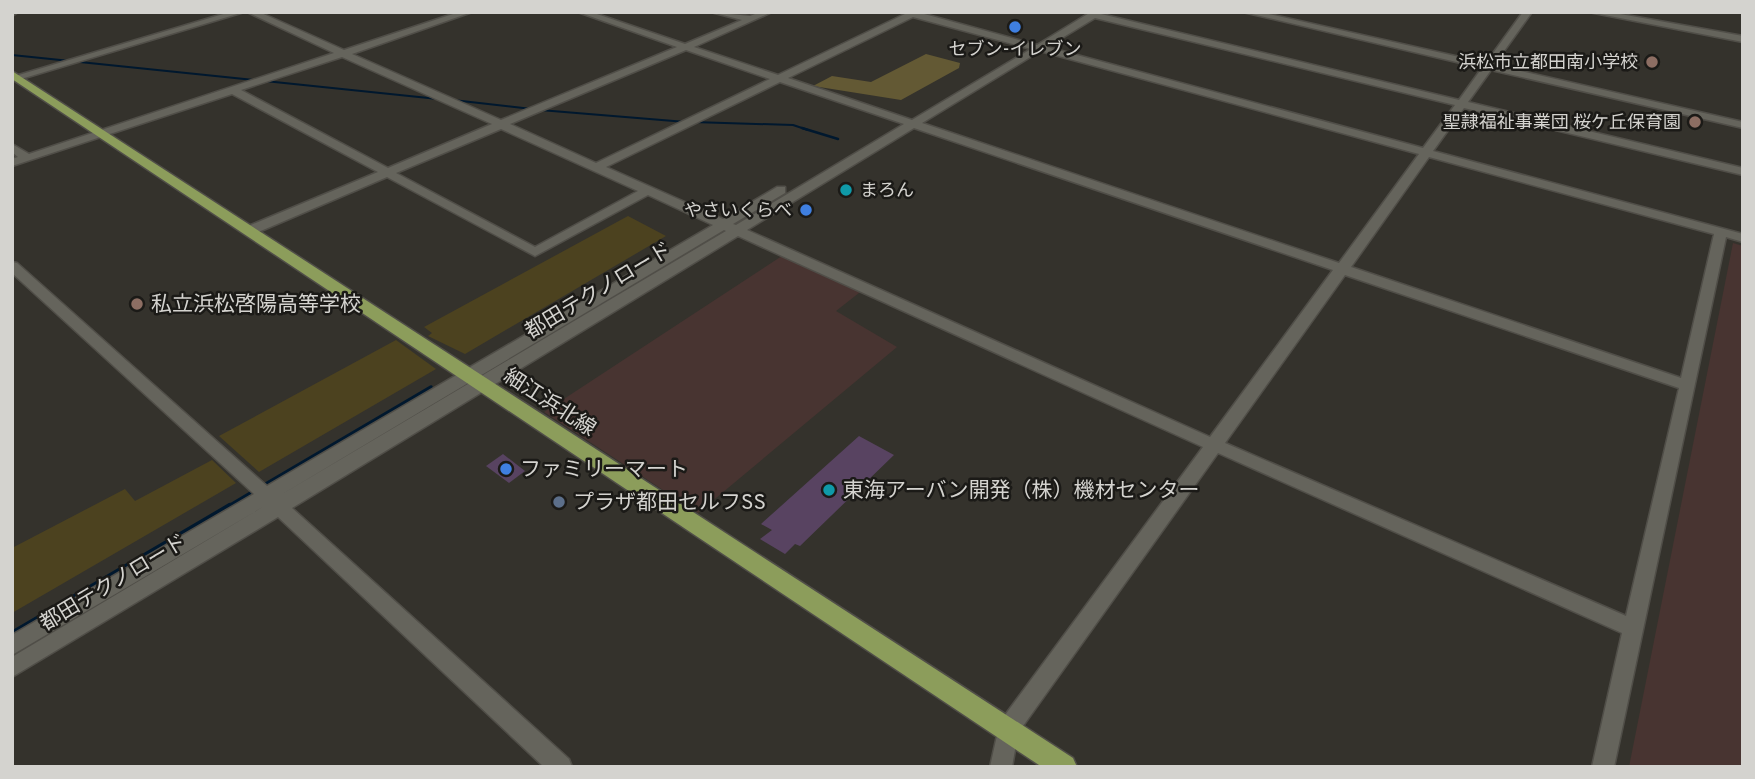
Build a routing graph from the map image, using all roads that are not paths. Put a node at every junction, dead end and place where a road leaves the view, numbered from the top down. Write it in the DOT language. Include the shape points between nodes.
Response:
graph roads {
  1 [pos="240,12"];
  2 [pos="251,12"];
  3 [pos="468,12"];
  4 [pos="582,12"];
  5 [pos="715,12"];
  6 [pos="768,12"];
  7 [pos="1247,12"];
  8 [pos="1528,12"];
  9 [pos="1593,12"];
  10 [pos="909,13"];
  11 [pos="1092,13"];
  12 [pos="751,19"];
  13 [pos="1743,38"];
  14 [pos="1035,45"];
  15 [pos="686,47"];
  16 [pos="345,53"];
  17 [pos="1488,67"];
  18 [pos="14,75"];
  19 [pos="779,79"];
  20 [pos="233,90"];
  21 [pos="1462,104"];
  22 [pos="906,121"];
  23 [pos="501,124"];
  24 [pos="1743,125"];
  25 [pos="103,133"];
  26 [pos="12,147"];
  27 [pos="1427,152"];
  28 [pos="27,158"];
  29 [pos="12,163"];
  30 [pos="597,167"];
  31 [pos="387,172"];
  32 [pos="1743,172"];
  33 [pos="648,190"];
  34 [pos="730,227"];
  35 [pos="251,230"];
  36 [pos="1721,232"];
  37 [pos="1743,238"];
  38 [pos="12,267"];
  39 [pos="1343,268"];
  40 [pos="476,380"];
  41 [pos="1686,385"];
  42 [pos="1214,445"];
  43 [pos="272,501"];
  44 [pos="1632,628"];
  45 [pos="12,646"];
  46 [pos="12,668"];
  47 [pos="1008,729"];
  48 [pos="561,767"];
  49 [pos="1001,767"];
  50 [pos="1064,767"];
  51 [pos="1602,767"];
  1 -- 18 [label="street"];
  2 -- 16 [label="street"];
  3 -- 16 [label="street"];
  4 -- 15 [label="street"];
  5 -- 12 [label="street"];
  6 -- 12 [label="street"];
  7 -- 17 [label="street"];
  8 -- 17 [label="street"];
  9 -- 13 [label="street"];
  10 -- 14 [label="street"];
  10 -- 19 [label="street"];
  11 -- 14 [label="street, 都田テクノロード"];
  11 -- 21 [label="street"];
  12 -- 15 [label="street"];
  14 -- 22 [label="street, 都田テクノロード"];
  14 -- 27 [label="street"];
  15 -- 19 [label="street"];
  15 -- 23 [label="street"];
  16 -- 20 [label="street"];
  16 -- 23 [label="street"];
  17 -- 21 [label="street"];
  17 -- 24 [label="street"];
  18 -- 25 [label="main road, 細江浜北線"];
  19 -- 22 [label="street"];
  19 -- 30 [label="street"];
  20 -- 25 [label="street"];
  20 -- 31 [label="street"];
  21 -- 27 [label="street"];
  21 -- 32 [label="street"];
  22 -- 34 [label="street, 都田テクノロード"];
  22 -- 39 [label="street"];
  23 -- 30 [label="street"];
  23 -- 31 [label="street"];
  25 -- 28 [label="street"];
  25 -- 35 [label="main road, 細江浜北線"];
  26 -- 28 [label="street"];
  27 -- 36 [label="street"];
  27 -- 39 [label="street"];
  28 -- 29 [label="street"];
  30 -- 33 [label="street"];
  31 -- 33 [label="street" via="535,252"];
  31 -- 35 [label="street"];
  33 -- 34 [label="street"];
  34 -- 40 [label="street, 都田テクノロード"];
  34 -- 42 [label="street"];
  35 -- 40 [label="main road, 細江浜北線"];
  36 -- 37 [label="street"];
  36 -- 41 [label="street"];
  38 -- 43 [label="street"];
  39 -- 41 [label="street"];
  39 -- 42 [label="street"];
  40 -- 43 [label="street, 都田テクノロード"];
  40 -- 47 [label="main road, 細江浜北線"];
  41 -- 44 [label="street"];
  42 -- 44 [label="street"];
  42 -- 47 [label="street"];
  43 -- 45 [label="street, 都田テクノロード"];
  43 -- 46 [label="street, 都田テクノロード"];
  43 -- 48 [label="street"];
  44 -- 51 [label="street"];
  47 -- 49 [label="street"];
  47 -- 50 [label="main road, 細江浜北線"];
}
